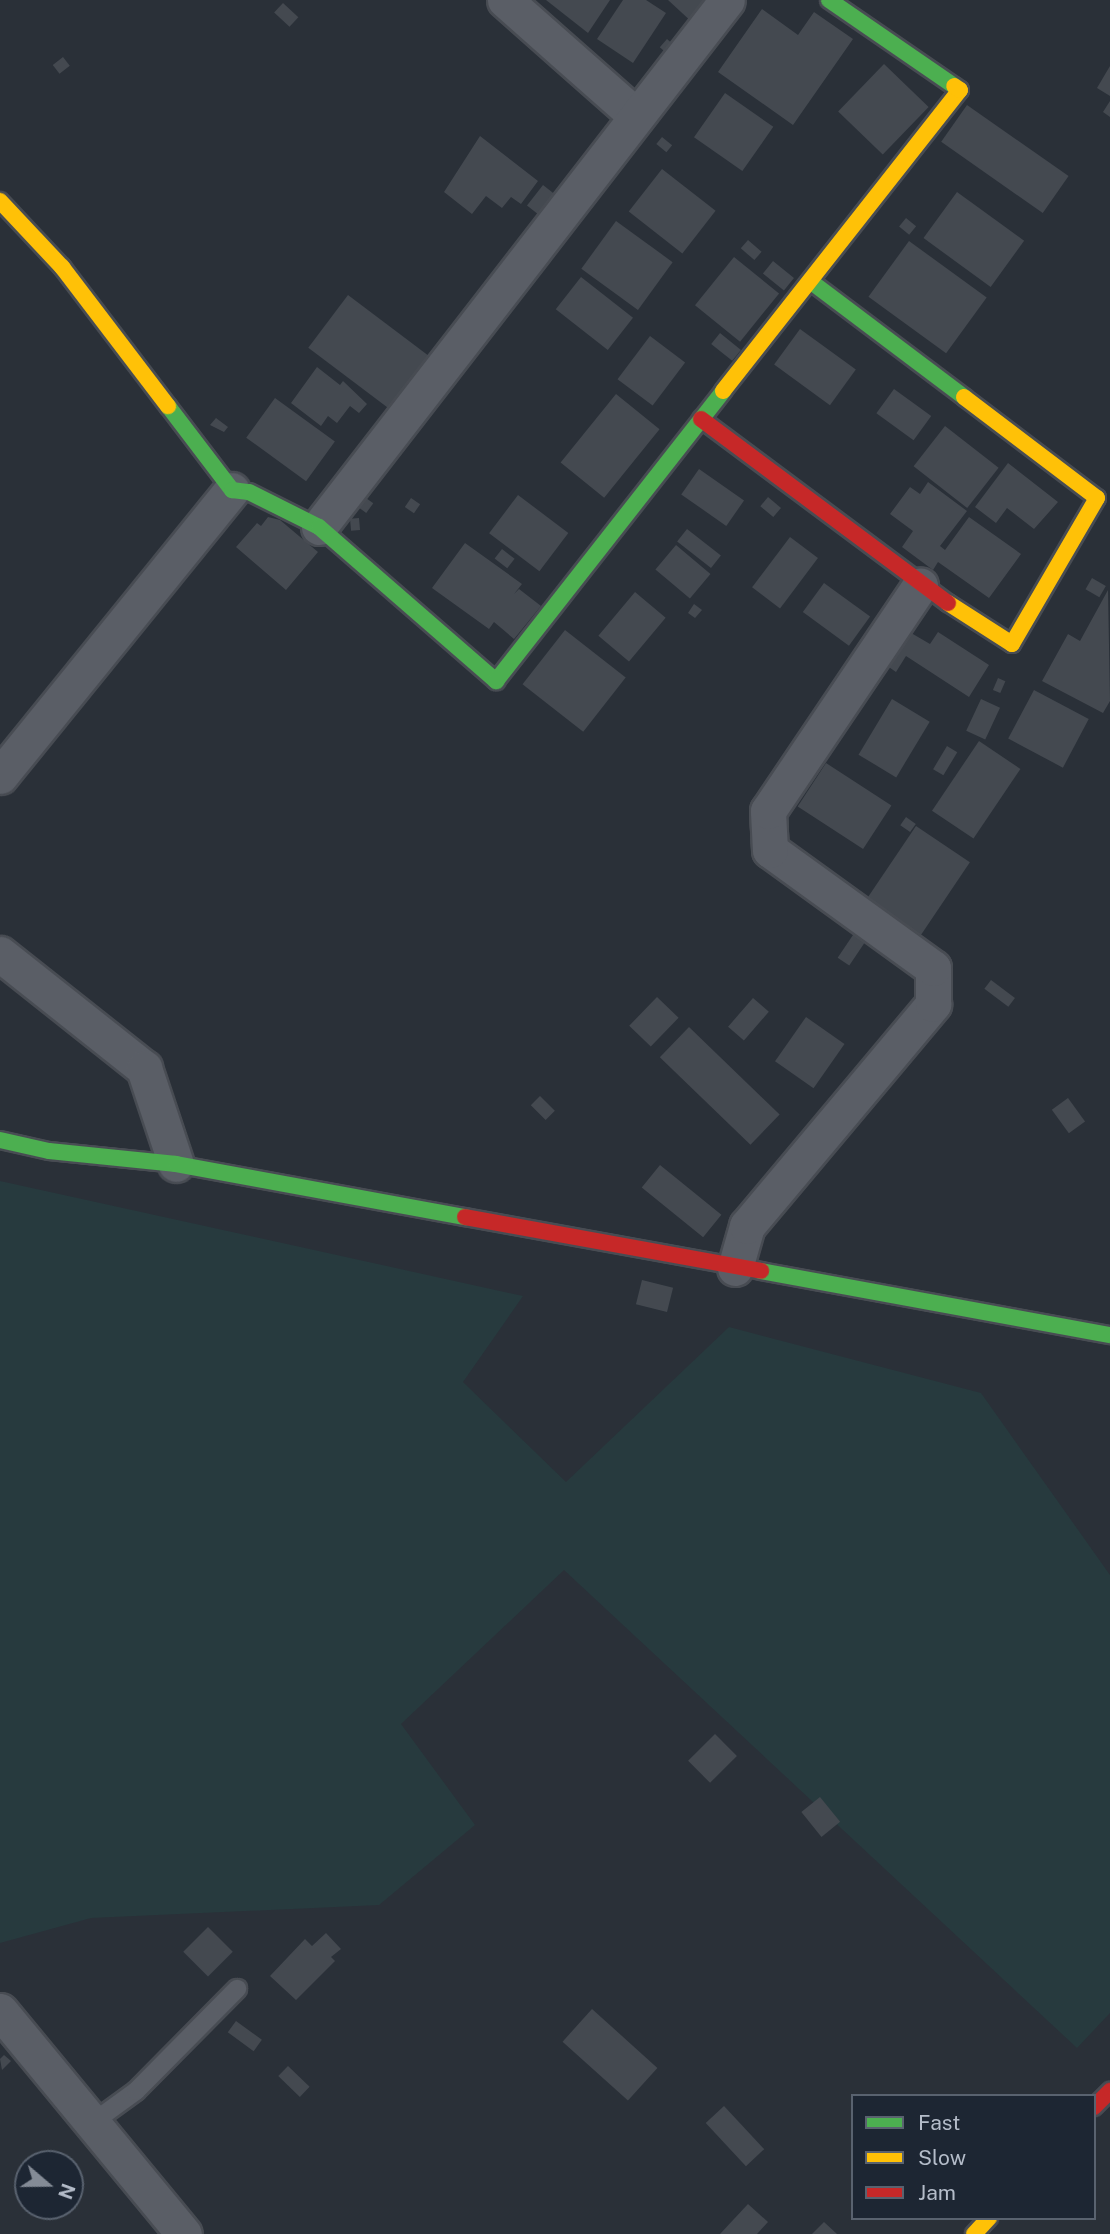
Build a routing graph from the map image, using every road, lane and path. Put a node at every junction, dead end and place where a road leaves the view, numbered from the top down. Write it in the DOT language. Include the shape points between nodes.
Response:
graph roads {
  1 [pos="505,0"];
  2 [pos="727,0"];
  3 [pos="829,0"];
  4 [pos="636,116"];
  5 [pos="0,201"];
  6 [pos="810,281"];
  7 [pos="701,419"];
  8 [pos="232,490"];
  9 [pos="319,527"];
  10 [pos="920,586"];
  11 [pos="0,776"];
  12 [pos="0,954"];
  13 [pos="0,1140"];
  14 [pos="176,1164"];
  15 [pos="736,1268"];
  16 [pos="1110,1335"];
  17 [pos="236,1989"];
  18 [pos="0,2011"];
  19 [pos="1110,2091"];
  20 [pos="1096,2105"];
  21 [pos="92,2123"];
  22 [pos="987,2220"];
  23 [pos="184,2234"];
  24 [pos="974,2234"];
  1 -- 4 [label="street"];
  2 -- 4 [label="street"];
  3 -- 6 [label="street" via="960,90"];
  4 -- 9 [label="street"];
  5 -- 8 [label="street" via="62,267"];
  6 -- 7 [label="street"];
  6 -- 10 [label="street" via="1097,498 1012,644"];
  7 -- 9 [label="street" via="496,681"];
  7 -- 10 [label="street"];
  8 -- 9 [label="street" via="249,492"];
  8 -- 11 [label="street"];
  10 -- 15 [label="street" via="768,811 770,850 933,968 933,1004 747,1226"];
  12 -- 14 [label="street" via="144,1068"];
  13 -- 14 [label="street" via="49,1152"];
  14 -- 15 [label="street"];
  15 -- 16 [label="street"];
  17 -- 21 [label="lane" via="136,2091"];
  18 -- 21 [label="street"];
  19 -- 20 [label="street"];
  21 -- 23 [label="street"];
  22 -- 24 [label="street"];
}
